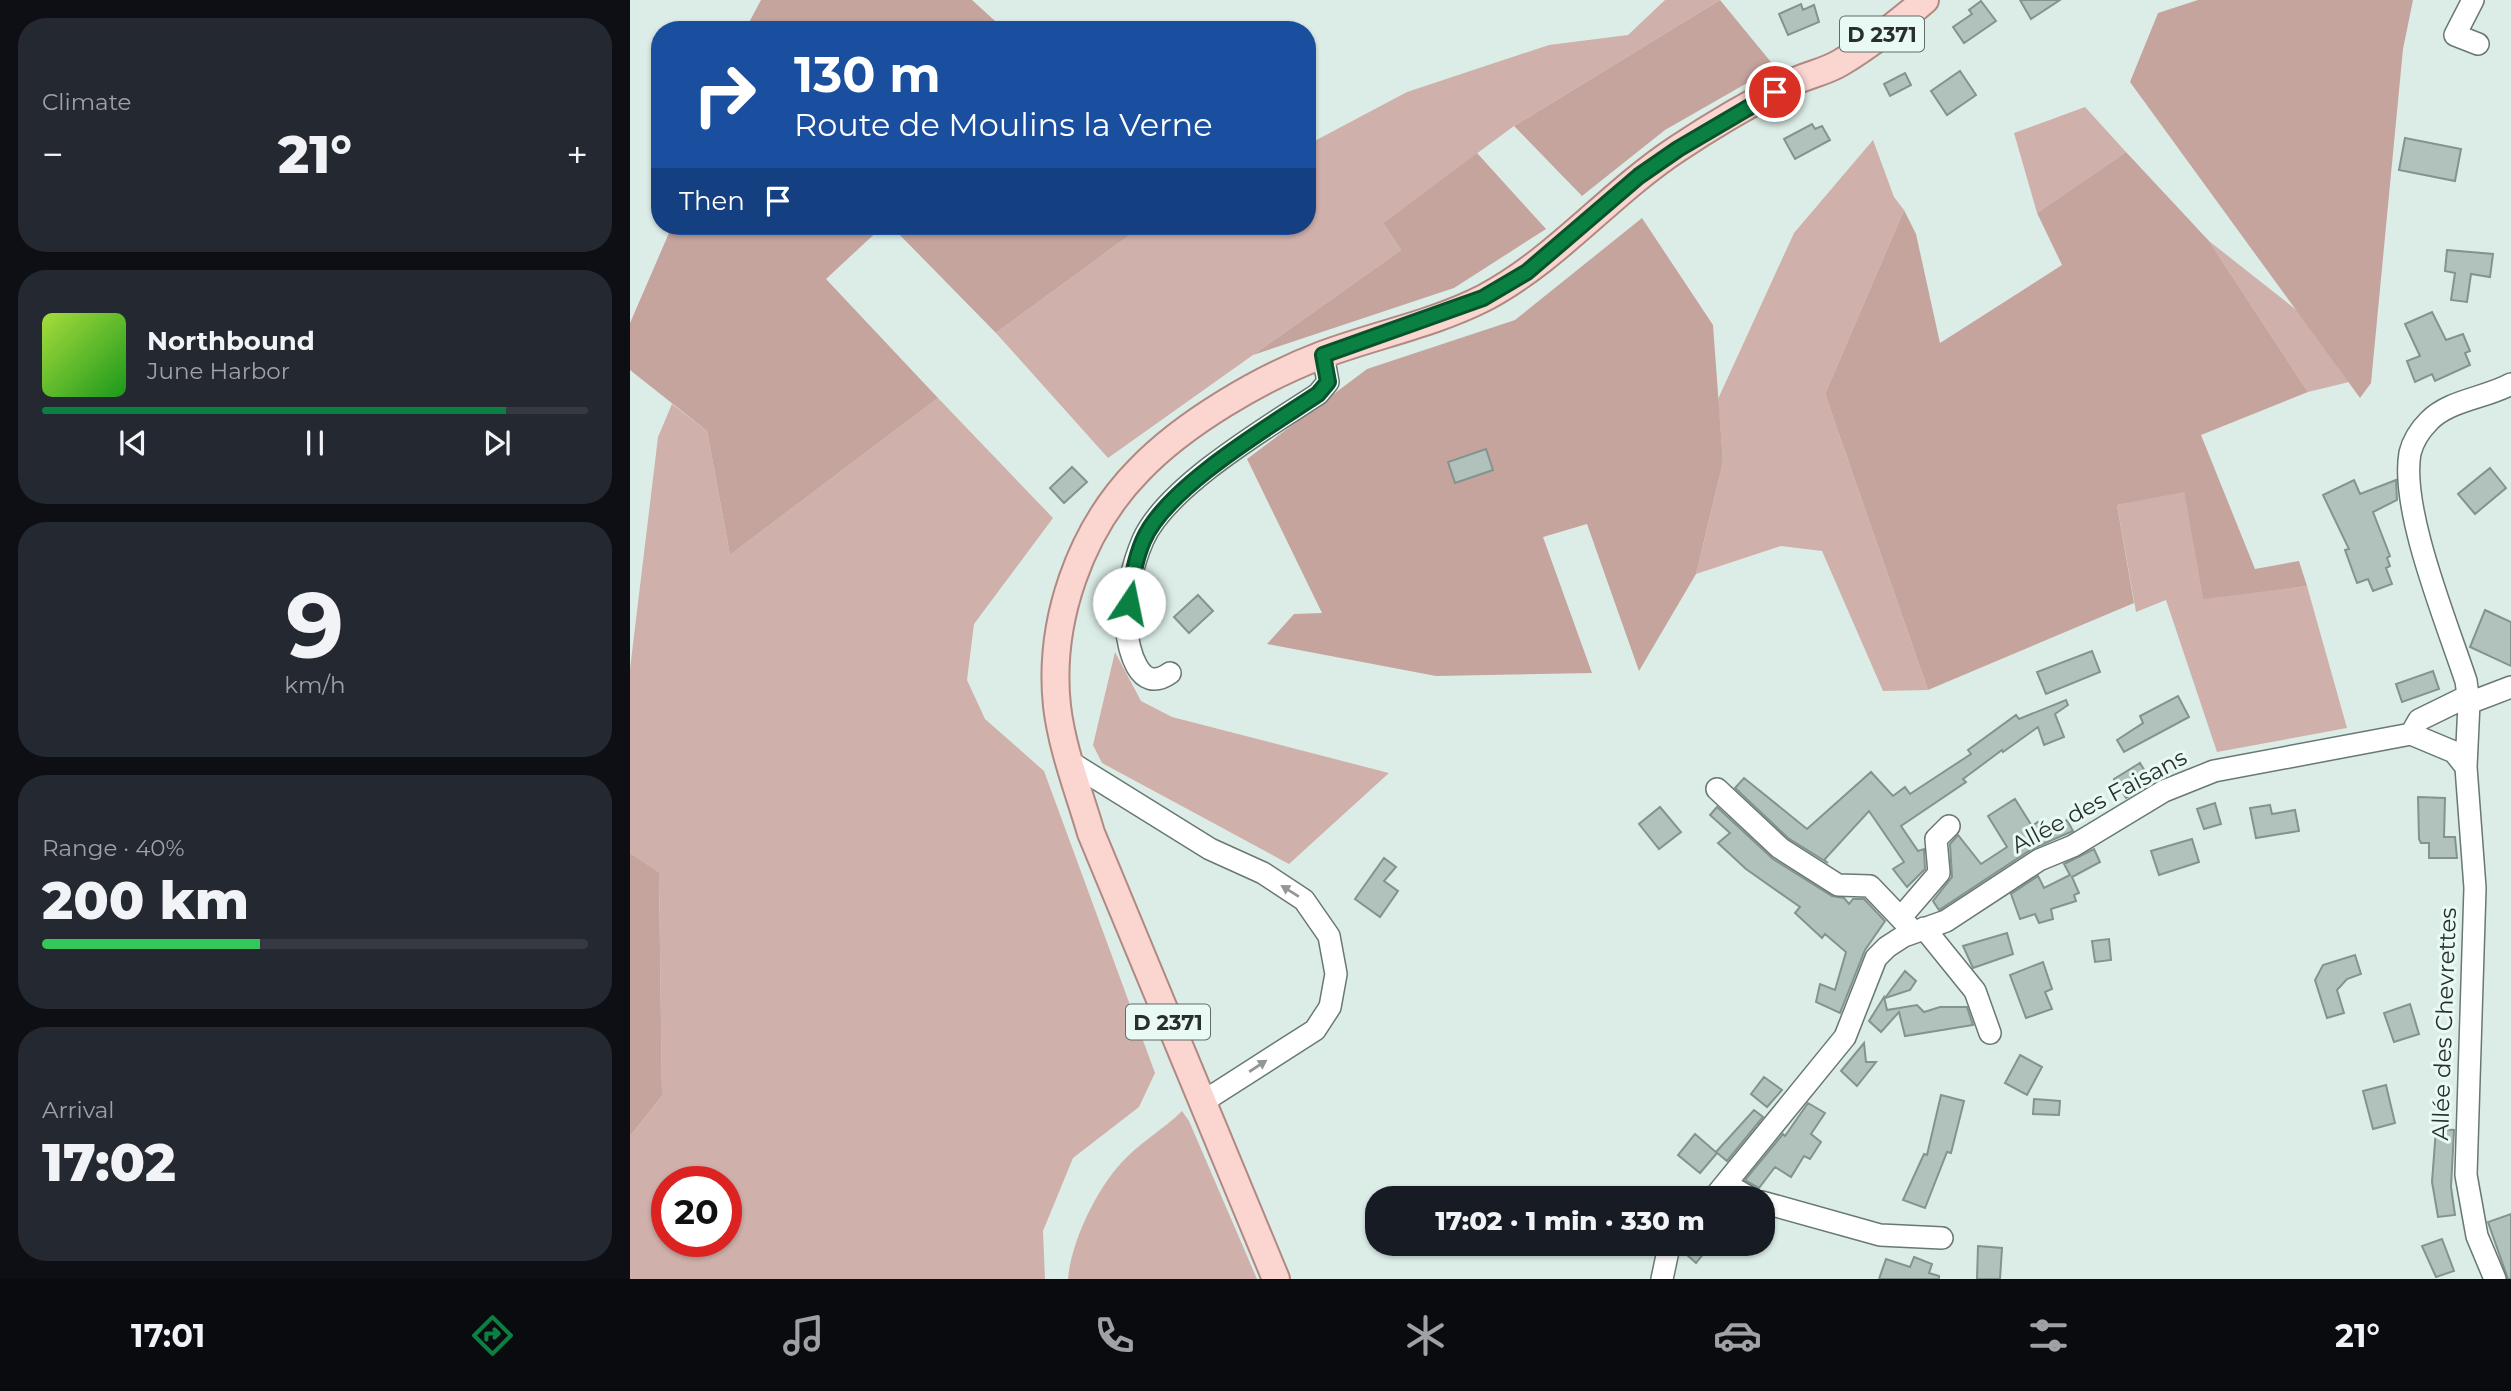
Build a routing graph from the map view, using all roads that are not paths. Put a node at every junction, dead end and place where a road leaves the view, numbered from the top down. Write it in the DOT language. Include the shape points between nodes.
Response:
graph roads {
  1 [pos="1924,0"];
  2 [pos="2473,0"];
  3 [pos="2478,44"];
  4 [pos="1323,355"];
  5 [pos="2511,384"];
  6 [pos="1170,673"];
  7 [pos="2511,687"];
  8 [pos="2469,699"];
  9 [pos="2411,734"];
  10 [pos="1070,762"];
  11 [pos="2466,767"];
  12 [pos="1717,789"];
  13 [pos="1949,826"];
  14 [pos="1913,926"];
  15 [pos="1990,1033"];
  16 [pos="1201,1103"];
  17 [pos="1724,1186"];
  18 [pos="1775,1206"];
  19 [pos="1942,1238"];
  20 [pos="1667,1256"];
  21 [pos="1276,1279"];
  22 [pos="1662,1279"];
  23 [pos="2495,1279"];
  1 -- 4 [label="main road, D 2371" via="1838,64 1793,82 1678,149 1639,176 1527,272 1483,298"];
  2 -- 3 [label="street" via="2455,35"];
  4 -- 6 [label="street" via="1328,382 1318,394 1240,446 1179,495 1143,540 1126,623 1141,673 1159,680"];
  4 -- 10 [label="main road, D 2371" via="1236,398 1177,437 1138,470 1102,517 1077,565 1055,655 1057,707"];
  5 -- 8 [label="street, Allée des Chevrettes" via="2431,419 2410,452 2413,514"];
  7 -- 8 [label="street"];
  8 -- 9 [label="street" via="2419,720"];
  8 -- 11 [label="street, Allée des Chevrettes"];
  9 -- 11 [label="street" via="2454,752"];
  9 -- 14 [label="street, Allée des Faisans" via="2214,771 2173,787 2073,846 2039,860 1946,921"];
  10 -- 16 [label="main road, D 2371" via="1091,833"];
  16 -- 10 [label="street, one-way" via="1315,1030 1330,1007 1336,974 1329,936 1304,900 1263,873 1210,849"];
  11 -- 23 [label="street, Allée des Chevrettes" via="2475,888 2466,1175 2477,1236"];
  12 -- 14 [label="street" via="1780,848 1838,885 1870,886"];
  13 -- 14 [label="street" via="1936,839 1939,873"];
  14 -- 15 [label="street" via="1959,967 1975,991"];
  14 -- 17 [label="street" via="1876,958 1845,1037"];
  16 -- 21 [label="main road, D 2371"];
  18 -- 19 [label="street" via="1880,1235"];
  20 -- 22 [label="street"];
}
